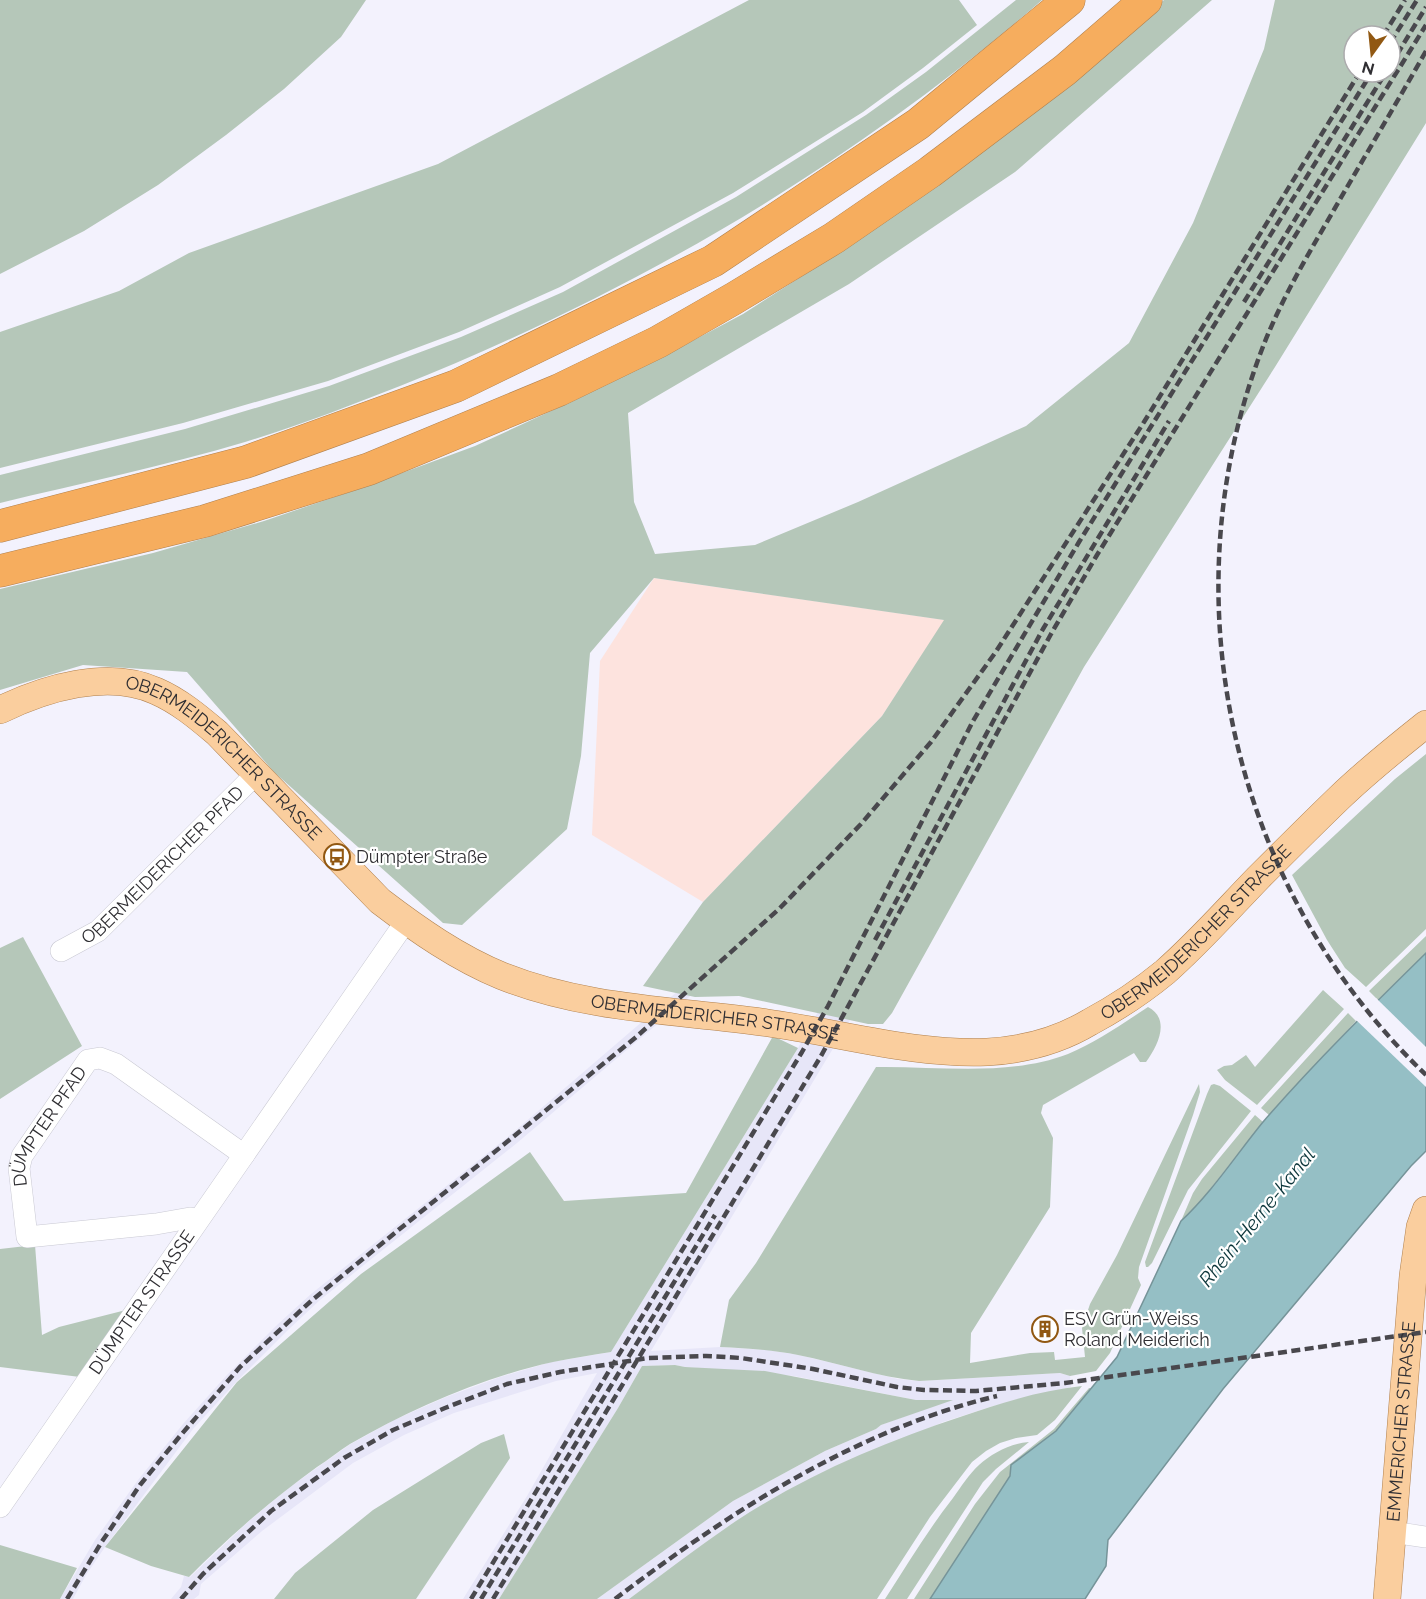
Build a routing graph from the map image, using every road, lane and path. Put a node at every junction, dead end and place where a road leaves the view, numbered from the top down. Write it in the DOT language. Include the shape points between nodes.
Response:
graph roads {
  1 [pos="1069,0"];
  2 [pos="1119,0"];
  3 [pos="1146,0"];
  4 [pos="0,526"];
  5 [pos="0,553"];
  6 [pos="0,571"];
  7 [pos="0,710"];
  8 [pos="1426,724"];
  9 [pos="256,774"];
  10 [pos="406,921"];
  11 [pos="61,951"];
  12 [pos="244,1155"];
  13 [pos="1426,1210"];
  14 [pos="198,1220"];
  15 [pos="0,1507"];
  16 [pos="1392,1532"];
  17 [pos="1426,1537"];
  18 [pos="1387,1599"];
  1 -- 4 [label="highway" via="918,124 713,261 456,386 246,462"];
  2 -- 5 [label="highway" via="923,159 825,225 652,328 549,378 364,452 148,518"];
  3 -- 6 [label="highway" via="1065,70 930,172 834,238 658,342 559,390 369,469 205,522"];
  7 -- 9 [label="main road, OBERMEIDERICHER STRASSE" via="74,685 129,683 155,690 187,708"];
  8 -- 10 [label="main road, OBERMEIDERICHER STRASSE" via="1341,796 1165,972 1089,1023 1025,1047 961,1053 926,1050 769,1023 596,1002 502,976 457,954"];
  9 -- 10 [label="main road, OBERMEIDERICHER STRASSE" via="380,901"];
  9 -- 11 [label="street, OBERMEIDERICHER PFAD" via="98,931"];
  10 -- 12 [label="street, DÜMPTER STRASSE"];
  12 -- 14 [label="street, DÜMPTER STRASSE"];
  12 -- 14 [label="street, DÜMPTER PFAD" via="116,1064 100,1058 88,1060 22,1156 19,1168 27,1237"];
  13 -- 16 [label="main road, EMMERICHER STRASSE" via="1413,1276"];
  14 -- 15 [label="street, DÜMPTER STRASSE"];
  16 -- 17 [label="street"];
  16 -- 18 [label="main road, EMMERICHER STRASSE"];
}
